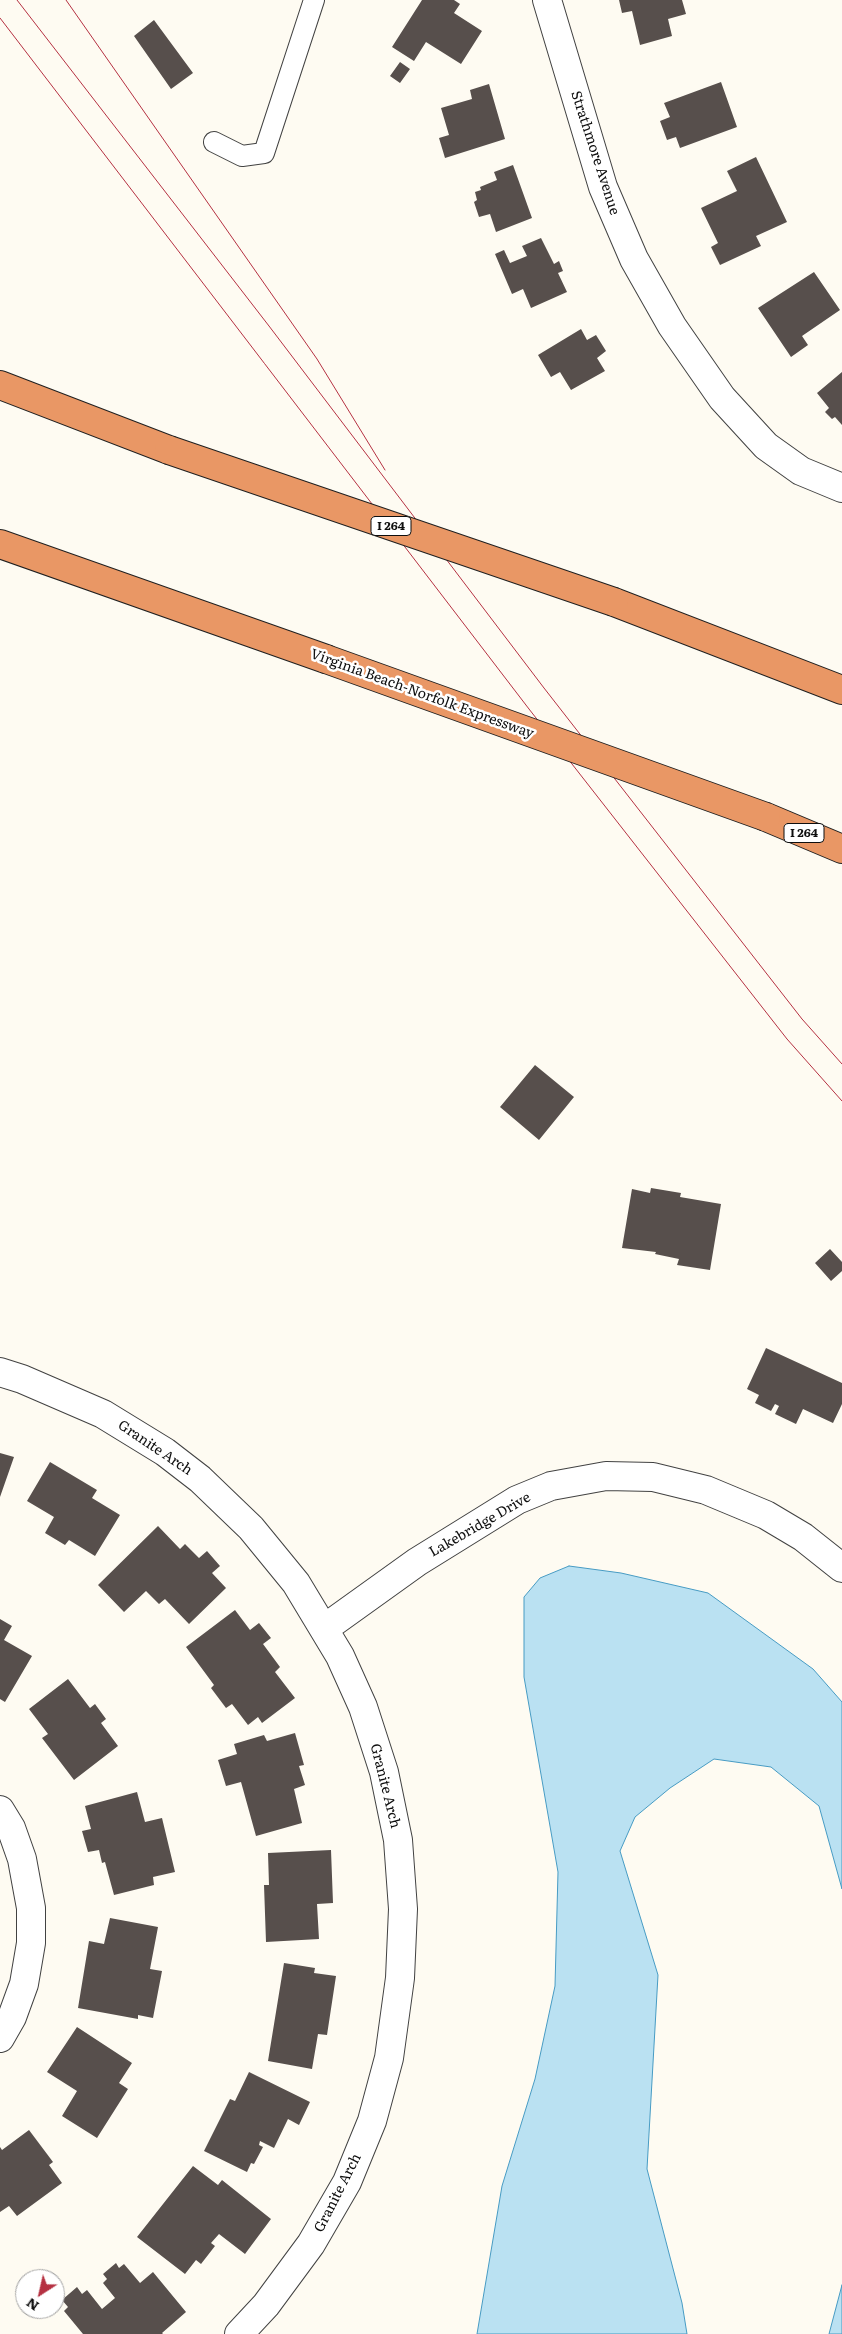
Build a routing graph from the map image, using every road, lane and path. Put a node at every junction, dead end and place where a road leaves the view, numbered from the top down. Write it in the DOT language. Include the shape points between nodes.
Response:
graph roads {
  1 [pos="314,0"];
  2 [pos="547,0"];
  3 [pos="214,142"];
  4 [pos="0,385"];
  5 [pos="842,488"];
  6 [pos="0,544"];
  7 [pos="842,690"];
  8 [pos="842,849"];
  9 [pos="0,1372"];
  10 [pos="842,1568"];
  11 [pos="325,1628"];
  12 [pos="0,1810"];
  13 [pos="0,2038"];
  14 [pos="239,2334"];
  1 -- 3 [label="lane" via="264,153 242,156"];
  2 -- 5 [label="street, Strathmore Avenue" via="603,187 634,259 672,326 722,398 766,446 801,471"];
  4 -- 7 [label="highway, I 264, bridge" via="169,450 614,602"];
  6 -- 8 [label="highway, Virginia Beach-Norfolk Expressway / I 264, bridge" via="766,817"];
  9 -- 11 [label="street, Granite Arch" via="103,1414 200,1478 251,1528 296,1583"];
  10 -- 11 [label="street, Lakebridge Drive" via="803,1537 766,1515 706,1490 653,1477 606,1476 551,1486 517,1500 417,1562"];
  11 -- 14 [label="street, Granite Arch" via="363,1706 384,1772 398,1840 403,1909 400,1978 387,2067 372,2121 347,2182 311,2244 266,2305"];
  12 -- 13 [label="street" via="11,1828 22,1859 31,1908 31,1943 24,1984"];
}
